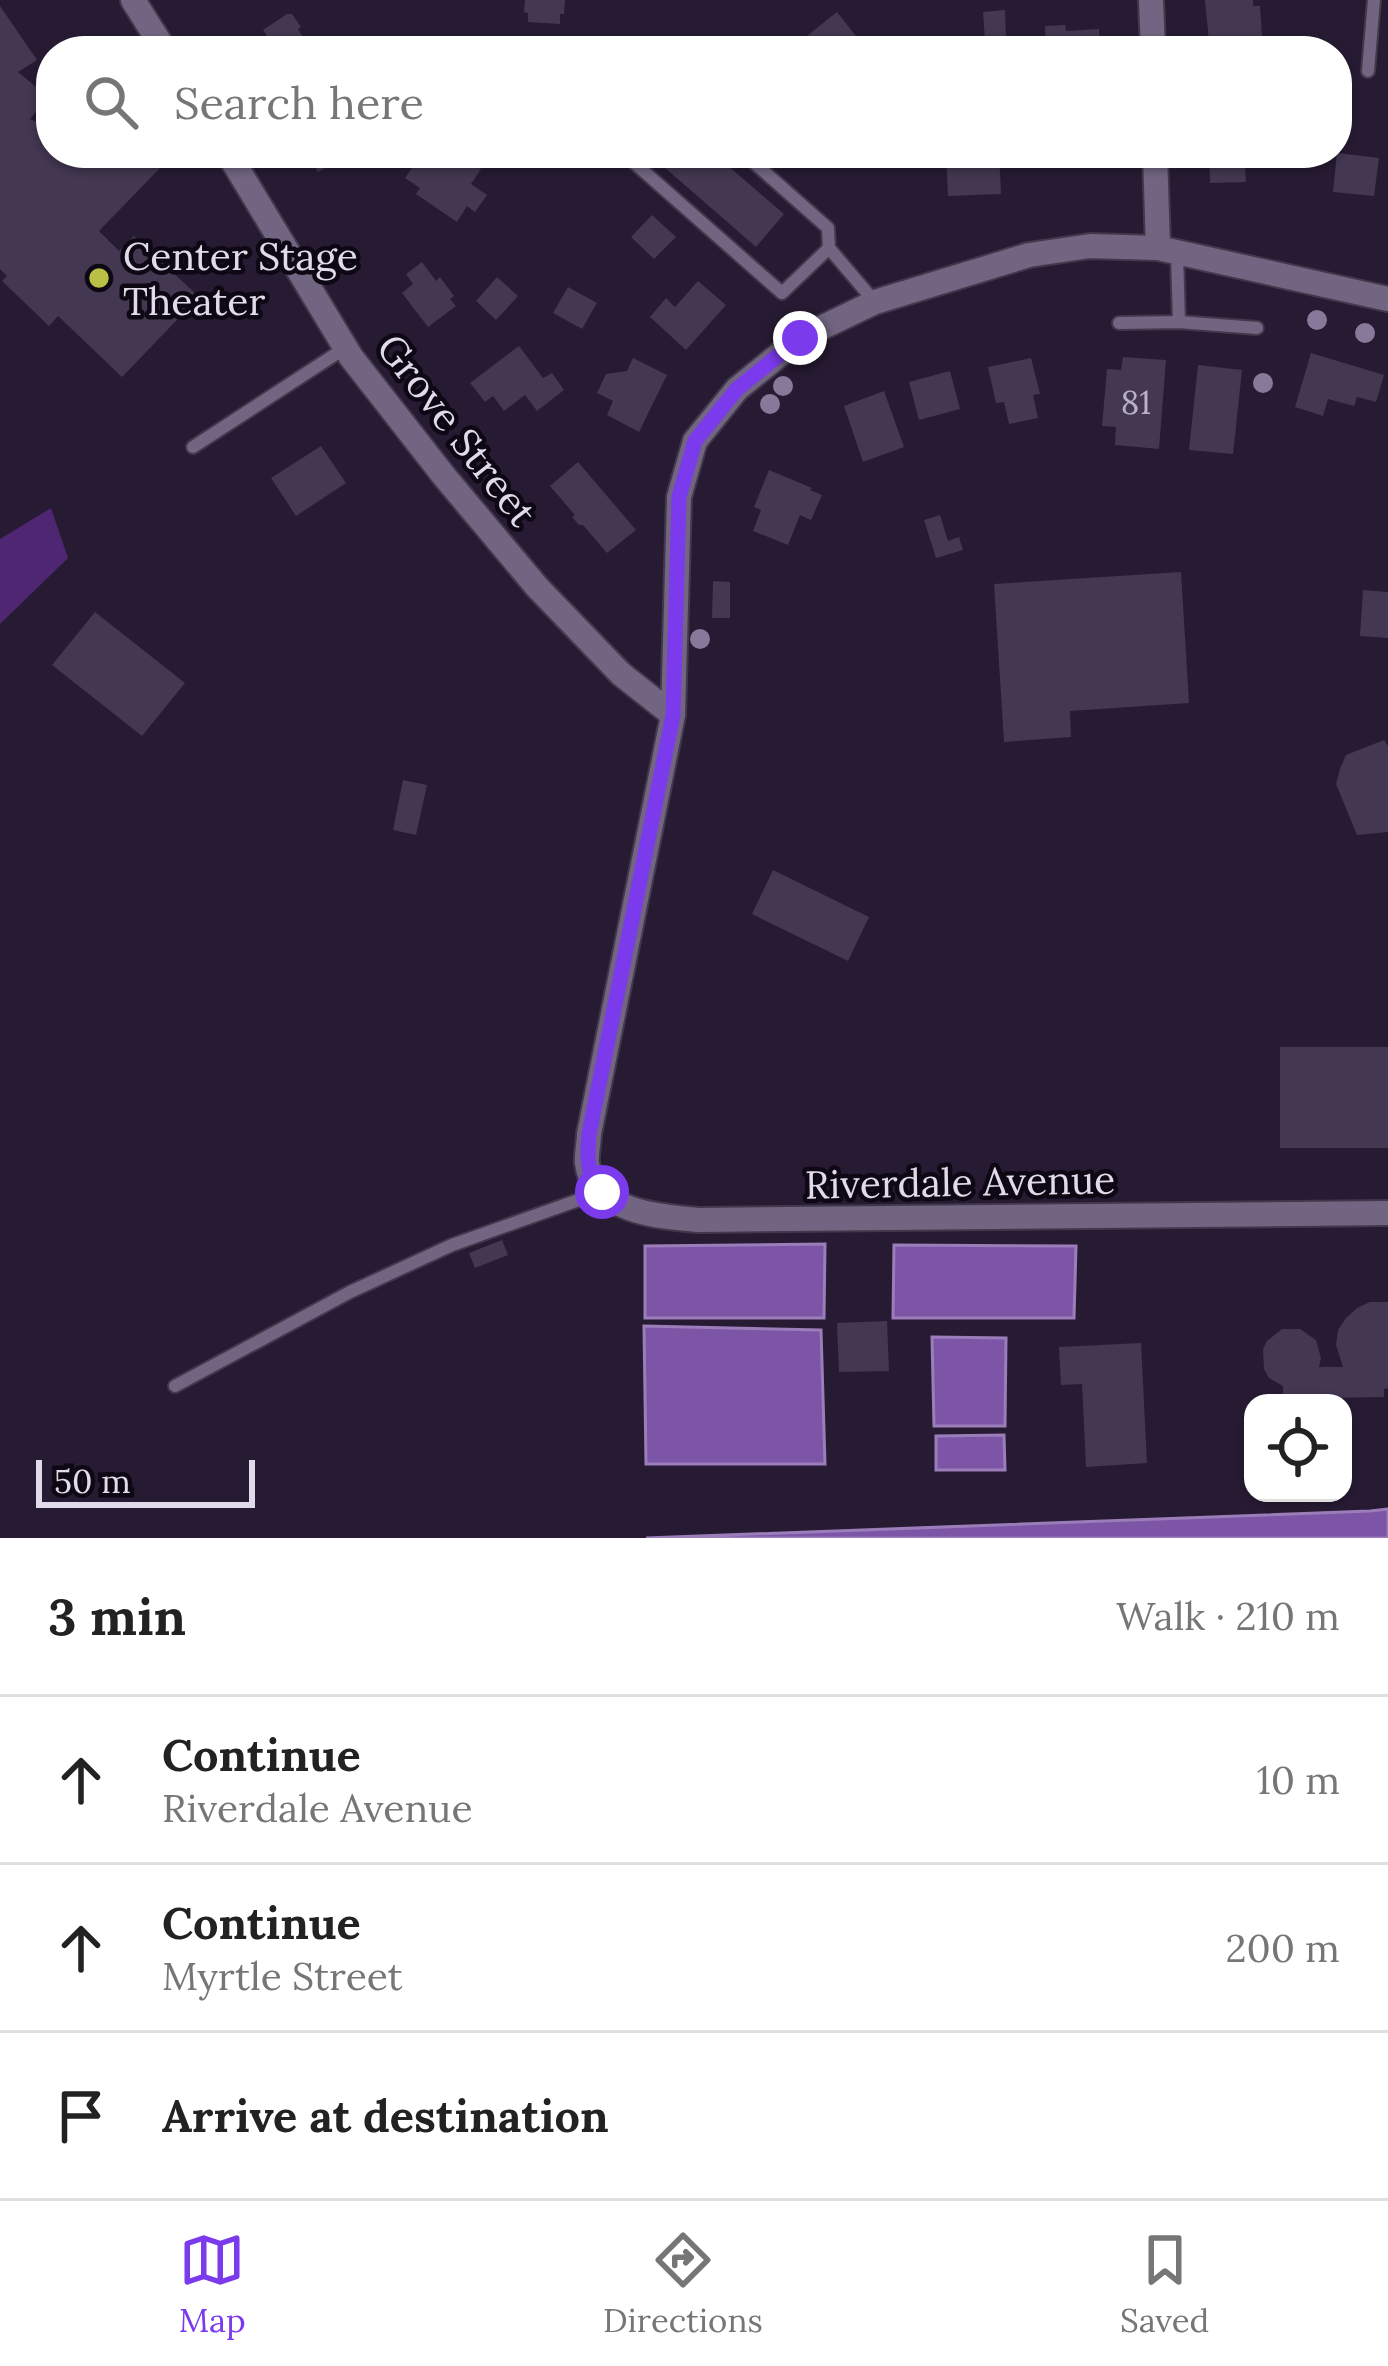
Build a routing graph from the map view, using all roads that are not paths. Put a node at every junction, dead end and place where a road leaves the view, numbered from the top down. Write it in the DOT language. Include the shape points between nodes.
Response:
graph roads {
  1 [pos="133,0"];
  2 [pos="1151,0"];
  3 [pos="1374,0"];
  4 [pos="156,36"];
  5 [pos="1152,36"];
  6 [pos="1368,71"];
  7 [pos="237,168"];
  8 [pos="640,168"];
  9 [pos="760,168"];
  10 [pos="1157,168"];
  11 [pos="829,248"];
  12 [pos="1167,250"];
  13 [pos="1388,299"];
  14 [pos="875,302"];
  15 [pos="1179,322"];
  16 [pos="1119,323"];
  17 [pos="1257,328"];
  18 [pos="346,347"];
  19 [pos="193,447"];
  20 [pos="673,715"];
  21 [pos="602,1192"];
  22 [pos="1388,1213"];
  23 [pos="175,1386"];
  1 -- 4 [label="street"];
  2 -- 5 [label="street"];
  3 -- 6 [label="lane"];
  7 -- 18 [label="street, Grove Street"];
  8 -- 11 [label="lane" via="782,293"];
  9 -- 11 [label="lane" via="828,228"];
  10 -- 12 [label="street"];
  11 -- 14 [label="lane"];
  12 -- 13 [label="street"];
  12 -- 14 [label="street" via="1090,246 1029,254"];
  12 -- 15 [label="lane"];
  14 -- 20 [label="street" via="800,338 737,389 695,441 679,497"];
  15 -- 16 [label="lane"];
  15 -- 17 [label="lane"];
  18 -- 19 [label="lane"];
  18 -- 20 [label="street, Grove Street" via="536,587"];
  20 -- 21 [label="street" via="589,1134 587,1165"];
  21 -- 22 [label="street, Riverdale Avenue" via="655,1216 699,1220"];
  21 -- 23 [label="lane" via="350,1292"];
}
